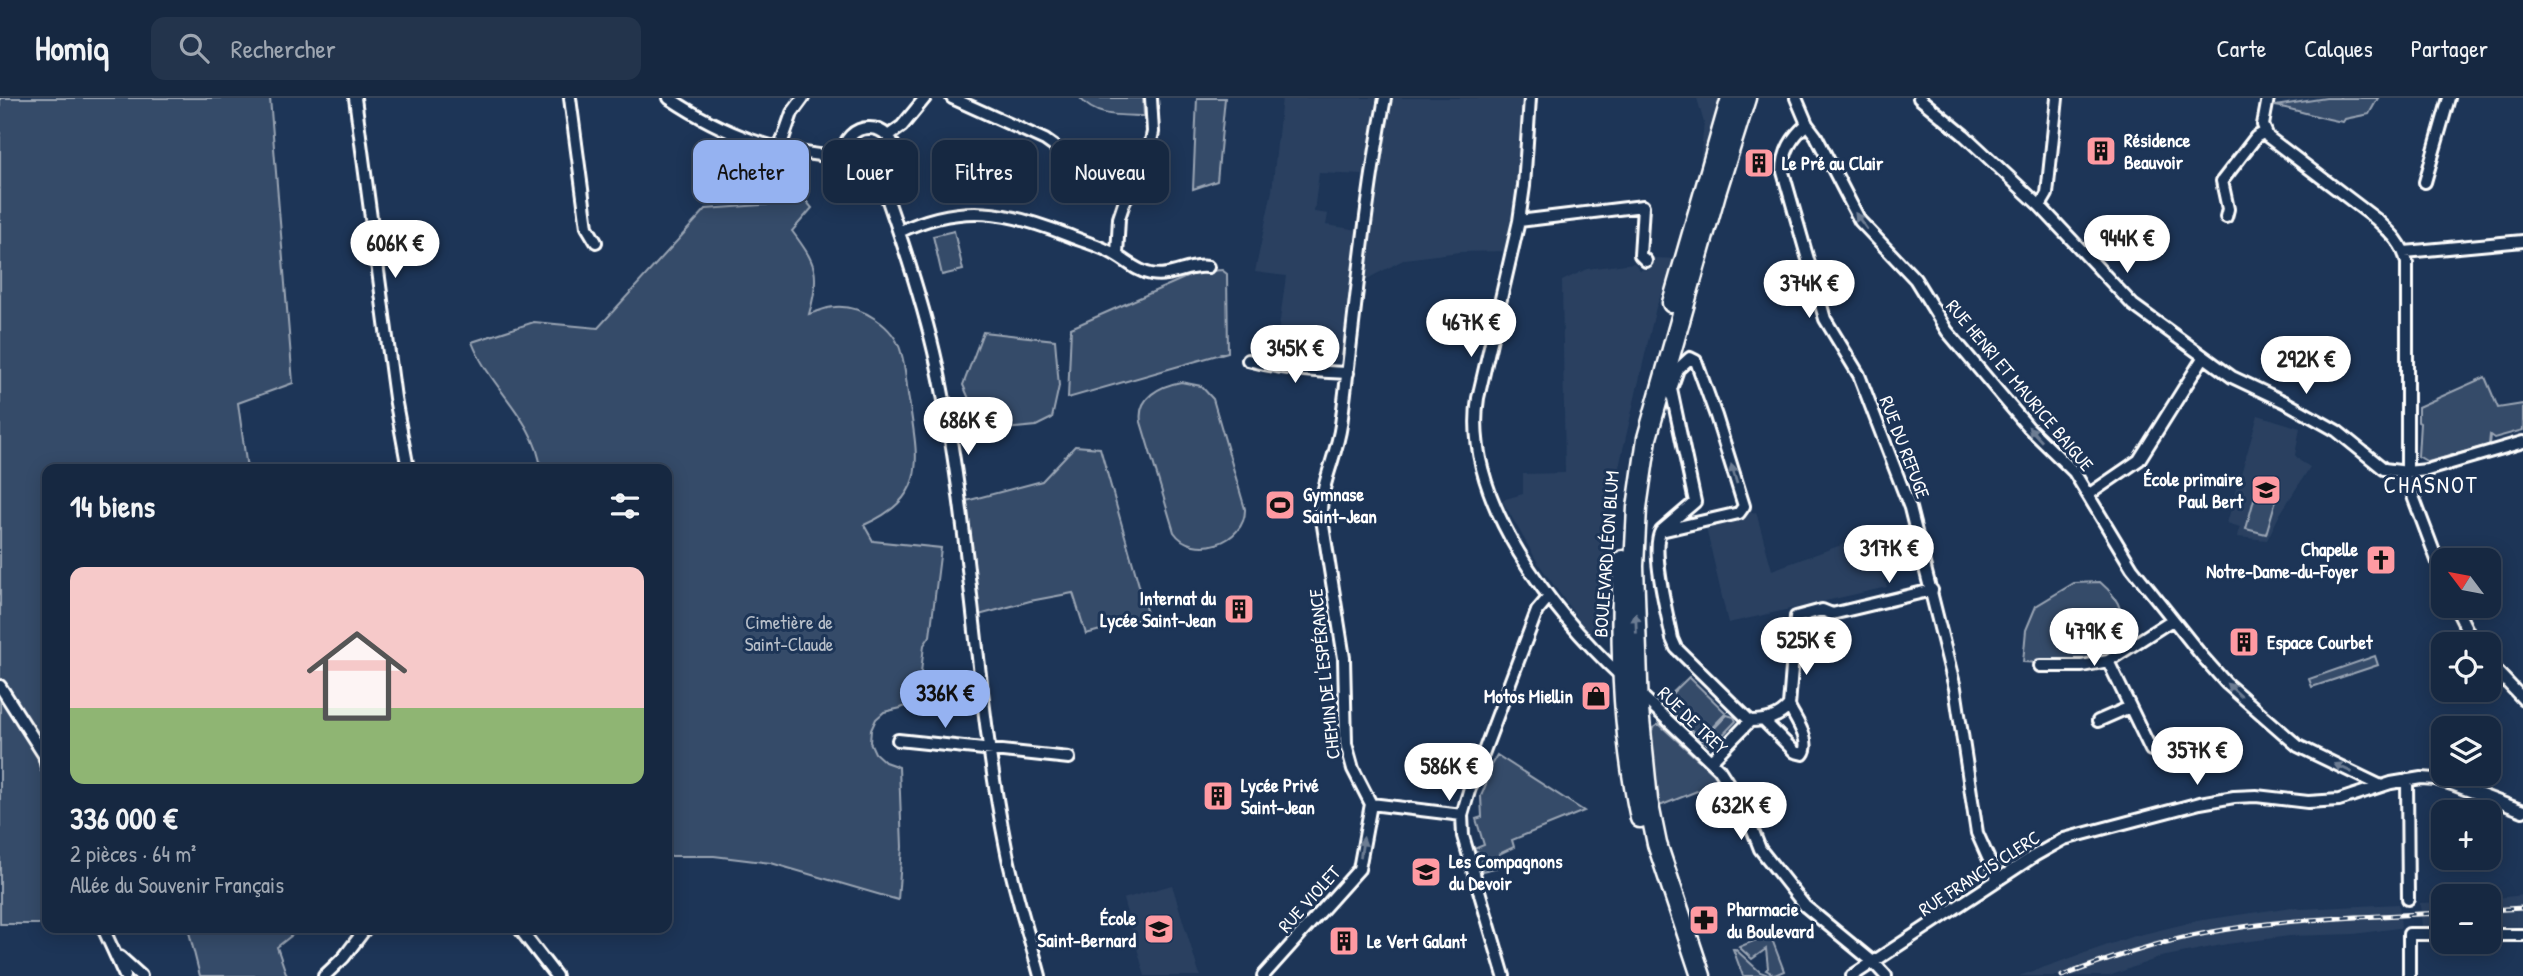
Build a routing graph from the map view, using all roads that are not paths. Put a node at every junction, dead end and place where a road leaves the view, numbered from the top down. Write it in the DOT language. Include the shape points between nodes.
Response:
graph roads {
  1 [pos="355,98"];
  2 [pos="570,98"];
  3 [pos="668,98"];
  4 [pos="925,98"];
  5 [pos="952,98"];
  6 [pos="1151,98"];
  7 [pos="1385,98"];
  8 [pos="1530,98"];
  9 [pos="1731,98"];
  10 [pos="1746,98"];
  11 [pos="1796,98"];
  12 [pos="1919,98"];
  13 [pos="2057,98"];
  14 [pos="2268,98"];
  15 [pos="2449,98"];
  16 [pos="797,100"];
  17 [pos="1807,124"];
  18 [pos="2265,132"];
  19 [pos="888,136"];
  20 [pos="751,140"];
  21 [pos="783,140"];
  22 [pos="848,140"];
  23 [pos="891,140"];
  24 [pos="1151,140"];
  25 [pos="1051,145"];
  26 [pos="2425,182"];
  27 [pos="1644,193"];
  28 [pos="889,203"];
  29 [pos="1124,203"];
  30 [pos="1643,205"];
  31 [pos="2040,206"];
  32 [pos="2226,217"];
  33 [pos="1519,221"];
  34 [pos="900,232"];
  35 [pos="2523,241"];
  36 [pos="596,242"];
  37 [pos="2405,252"];
  38 [pos="1116,255"];
  39 [pos="1646,261"];
  40 [pos="1208,267"];
  41 [pos="2203,358"];
  42 [pos="1248,360"];
  43 [pos="1348,373"];
  44 [pos="2523,442"];
  45 [pos="407,464"];
  46 [pos="2407,472"];
  47 [pos="2088,495"];
  48 [pos="1661,531"];
  49 [pos="2432,548"];
  50 [pos="1932,590"];
  51 [pos="1548,598"];
  52 [pos="2172,620"];
  53 [pos="1621,642"];
  54 [pos="1599,654"];
  55 [pos="2108,661"];
  56 [pos="2040,666"];
  57 [pos="2501,676"];
  58 [pos="1622,677"];
  59 [pos="0,686"];
  60 [pos="1639,692"];
  61 [pos="2523,699"];
  62 [pos="1789,706"];
  63 [pos="2130,707"];
  64 [pos="1663,715"];
  65 [pos="1750,721"];
  66 [pos="1764,721"];
  67 [pos="2098,721"];
  68 [pos="898,740"];
  69 [pos="2151,750"];
  70 [pos="990,751"];
  71 [pos="42,752"];
  72 [pos="1069,758"];
  73 [pos="1711,761"];
  74 [pos="2407,780"];
  75 [pos="2381,786"];
  76 [pos="1648,800"];
  77 [pos="1371,804"];
  78 [pos="2523,811"];
  79 [pos="1462,815"];
  80 [pos="1998,880"];
  81 [pos="2408,899"];
  82 [pos="106,933"];
  83 [pos="362,933"];
  84 [pos="523,933"];
  85 [pos="2431,934"];
  86 [pos="2501,935"];
  87 [pos="2523,935"];
  88 [pos="117,955"];
  89 [pos="1873,962"];
  90 [pos="125,976"];
  91 [pos="141,976"];
  92 [pos="324,976"];
  93 [pos="556,976"];
  94 [pos="1041,976"];
  95 [pos="1263,976"];
  96 [pos="1504,976"];
  97 [pos="1688,976"];
  98 [pos="1701,976"];
  99 [pos="1852,976"];
  100 [pos="1886,976"];
  101 [pos="2409,976"];
  1 -- 45 [label="street"];
  2 -- 36 [label="street" via="587,226"];
  3 -- 20 [label="street"];
  4 -- 19 [label="street"];
  5 -- 25 [label="street"];
  6 -- 24 [label="street"];
  7 -- 43 [label="street, CHEMIN DE L'ESPÉRANCE"];
  8 -- 33 [label="street, RUE DE TREY"];
  9 -- 53 [label="main road, BOULEVARD LÉON BLUM" via="1637,433 1626,506"];
  60 -- 10 [label="main road, BOULEVARD LÉON BLUM, one-way" via="1634,566 1647,438"];
  11 -- 17 [label="street, RUE HENRI ET MAURICE BAIGUE"];
  12 -- 31 [label="street"];
  13 -- 31 [label="street" via="2047,194"];
  14 -- 18 [label="street"];
  15 -- 26 [label="street"];
  16 -- 21 [label="street"];
  47 -- 17 [label="street, RUE HENRI ET MAURICE BAIGUE, one-way" via="2074,472 2040,440 1947,331 1915,279 1860,221"];
  17 -- 50 [label="street, RUE DU REFUGE" via="1785,153 1783,172 1825,319 1859,375 1910,508"];
  18 -- 32 [label="street" via="2222,181"];
  18 -- 37 [label="street" via="2273,143 2376,219"];
  19 -- 22 [label="street" via="875,129 860,130"];
  19 -- 23 [label="street"];
  27 -- 30 [label="street"];
  28 -- 34 [label="street"];
  29 -- 38 [label="street"];
  30 -- 33 [label="street"];
  30 -- 39 [label="street" via="1640,255"];
  31 -- 41 [label="street" via="2133,305"];
  33 -- 51 [label="street, RUE DE TREY" via="1475,417 1492,497"];
  34 -- 38 [label="street" via="924,221 989,212 1030,220"];
  34 -- 70 [label="street" via="942,394"];
  35 -- 37 [label="street"];
  37 -- 46 [label="street"];
  38 -- 40 [label="street" via="1150,274 1170,275 1195,265"];
  41 -- 46 [label="street" via="2337,431 2384,469"];
  41 -- 47 [label="street" via="2139,460"];
  42 -- 43 [label="street" via="1311,372"];
  43 -- 77 [label="street, CHEMIN DE L'ESPÉRANCE" via="1321,513 1344,658 1346,744"];
  44 -- 46 [label="street"];
  46 -- 49 [label="street"];
  47 -- 52 [label="street, RUE HENRI ET MAURICE BAIGUE" via="2132,568"];
  48 -- 48 [label="street, one-way" via="1739,513 1744,506 1709,394 1696,361 1690,358 1678,369 1671,389 1695,502"];
  48 -- 65 [label="street" via="1656,540 1660,572 1676,648"];
  50 -- 62 [label="street" via="1832,614 1822,610 1796,617"];
  50 -- 80 [label="street, RUE DU REFUGE" via="1955,688 1977,833"];
  51 -- 54 [label="street, RUE DE TREY"];
  51 -- 79 [label="street" via="1537,611"];
  52 -- 55 [label="street"];
  75 -- 52 [label="street, RUE HENRI ET MAURICE BAIGUE, one-way" via="2298,746 2226,683"];
  53 -- 54 [label="street"];
  53 -- 58 [label="main road, BOULEVARD LÉON BLUM"];
  54 -- 58 [label="street, RUE DE TREY"];
  55 -- 56 [label="street"];
  55 -- 63 [label="street"];
  57 -- 61 [label="street"];
  58 -- 60 [label="street, RUE DE TREY"];
  58 -- 97 [label="main road, BOULEVARD LÉON BLUM" via="1634,789 1644,835"];
  59 -- 71 [label="street"];
  60 -- 64 [label="street, RUE DE TREY"];
  60 -- 76 [label="main road, BOULEVARD LÉON BLUM"];
  62 -- 66 [label="street"];
  62 -- 66 [label="street" via="1806,742 1803,754 1795,752"];
  63 -- 67 [label="street"];
  63 -- 69 [label="street"];
  64 -- 73 [label="street, RUE DE TREY"];
  64 -- 76 [label="street, BOULEVARD LÉON BLUM" via="1651,716 1646,723"];
  65 -- 66 [label="street"];
  65 -- 73 [label="street"];
  68 -- 70 [label="street"];
  70 -- 72 [label="street"];
  70 -- 94 [label="street" via="1006,850"];
  73 -- 89 [label="street, RUE DE TREY" via="1730,783 1770,863 1805,906"];
  74 -- 75 [label="street, RUE FRANCIS CLERC"];
  74 -- 78 [label="street, RUE FRANCIS CLERC" via="2436,779"];
  74 -- 81 [label="street"];
  75 -- 80 [label="street, RUE FRANCIS CLERC" via="2339,800 2256,796 2200,803 2064,839"];
  76 -- 98 [label="main road, BOULEVARD LÉON BLUM" via="1657,844"];
  77 -- 79 [label="street"];
  95 -- 77 [label="street, RUE VIOLET, one-way" via="1359,869"];
  79 -- 96 [label="street" via="1463,836"];
  80 -- 89 [label="street, RUE FRANCIS CLERC"];
  82 -- 88 [label="street"];
  83 -- 92 [label="street"];
  84 -- 93 [label="street"];
  85 -- 101 [label="street" via="2409,934"];
  86 -- 87 [label="street"];
  88 -- 90 [label="street"];
  88 -- 91 [label="street"];
  89 -- 99 [label="street, RUE FRANCIS CLERC"];
  89 -- 100 [label="street, RUE DE TREY"];
}
